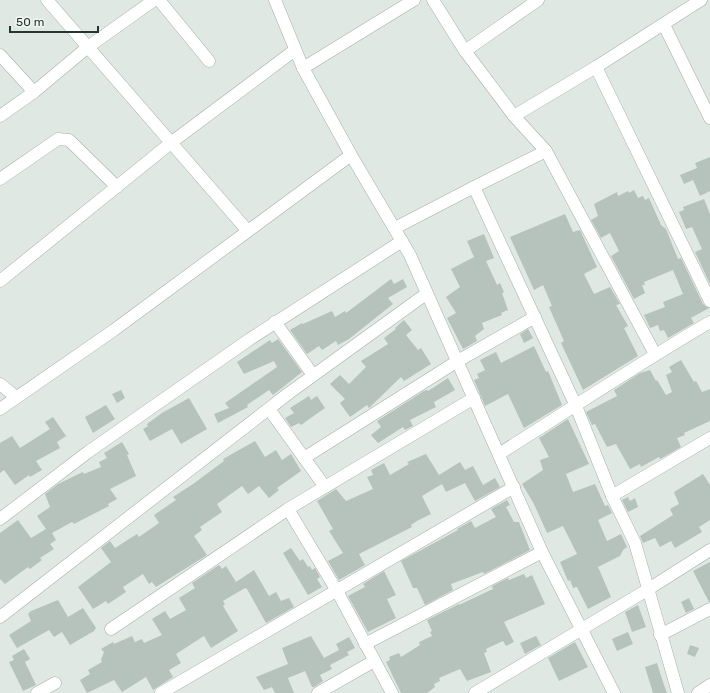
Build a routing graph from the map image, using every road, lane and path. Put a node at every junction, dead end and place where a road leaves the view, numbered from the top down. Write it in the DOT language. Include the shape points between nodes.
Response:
graph roads {
  1 [pos="46,0"];
  2 [pos="154,0"];
  3 [pos="159,0"];
  4 [pos="275,0"];
  5 [pos="414,0"];
  6 [pos="538,0"];
  7 [pos="701,0"];
  8 [pos="437,2"];
  9 [pos="664,25"];
  10 [pos="88,47"];
  11 [pos="295,50"];
  12 [pos="465,52"];
  13 [pos="0,55"];
  14 [pos="209,61"];
  15 [pos="596,67"];
  16 [pos="303,68"];
  17 [pos="34,92"];
  18 [pos="0,116"];
  19 [pos="514,116"];
  20 [pos="710,118"];
  21 [pos="172,142"];
  22 [pos="546,151"];
  23 [pos="351,155"];
  24 [pos="0,179"];
  25 [pos="117,187"];
  26 [pos="474,187"];
  27 [pos="395,228"];
  28 [pos="247,230"];
  29 [pos="402,241"];
  30 [pos="0,281"];
  31 [pos="426,294"];
  32 [pos="710,301"];
  33 [pos="535,317"];
  34 [pos="275,322"];
  35 [pos="710,322"];
  36 [pos="655,354"];
  37 [pos="456,362"];
  38 [pos="313,375"];
  39 [pos="0,384"];
  40 [pos="16,397"];
  41 [pos="474,398"];
  42 [pos="576,406"];
  43 [pos="0,409"];
  44 [pos="269,409"];
  45 [pos="710,438"];
  46 [pos="499,454"];
  47 [pos="304,458"];
  48 [pos="325,487"];
  49 [pos="514,487"];
  50 [pos="612,496"];
  51 [pos="288,509"];
  52 [pos="0,519"];
  53 [pos="710,550"];
  54 [pos="542,552"];
  55 [pos="647,590"];
  56 [pos="337,591"];
  57 [pos="710,609"];
  58 [pos="0,617"];
  59 [pos="111,629"];
  60 [pos="582,629"];
  61 [pos="660,635"];
  62 [pos="365,644"];
  63 [pos="374,661"];
  64 [pos="55,683"];
  65 [pos="710,685"];
  66 [pos="36,693"];
  67 [pos="161,693"];
  68 [pos="318,693"];
  69 [pos="392,693"];
  70 [pos="475,693"];
  71 [pos="614,693"];
  72 [pos="678,693"];
  73 [pos="698,693"];
  1 -- 10 [label="street"];
  2 -- 10 [label="street"];
  3 -- 14 [label="street"];
  4 -- 11 [label="street"];
  5 -- 16 [label="street"];
  6 -- 12 [label="street"];
  7 -- 9 [label="street"];
  8 -- 12 [label="street"];
  9 -- 15 [label="street"];
  9 -- 20 [label="street"];
  10 -- 17 [label="street"];
  10 -- 21 [label="street"];
  11 -- 16 [label="street"];
  11 -- 21 [label="street"];
  12 -- 19 [label="street"];
  13 -- 17 [label="street"];
  15 -- 19 [label="street"];
  15 -- 32 [label="street"];
  16 -- 23 [label="street"];
  17 -- 18 [label="street"];
  19 -- 22 [label="street"];
  21 -- 25 [label="street"];
  21 -- 28 [label="street"];
  22 -- 26 [label="street"];
  22 -- 36 [label="street"];
  23 -- 27 [label="street"];
  23 -- 28 [label="street"];
  24 -- 25 [label="street" via="58,140 64,139 69,140"];
  25 -- 30 [label="street"];
  26 -- 27 [label="street"];
  26 -- 33 [label="street"];
  27 -- 29 [label="street"];
  28 -- 40 [label="street" via="114,330"];
  29 -- 31 [label="street"];
  29 -- 34 [label="street"];
  31 -- 37 [label="street"];
  31 -- 38 [label="street"];
  33 -- 37 [label="street"];
  33 -- 42 [label="street"];
  34 -- 38 [label="street"];
  34 -- 52 [label="street" via="94,448"];
  35 -- 36 [label="street"];
  36 -- 42 [label="street"];
  37 -- 41 [label="street"];
  37 -- 47 [label="street"];
  38 -- 44 [label="street"];
  39 -- 40 [label="street"];
  40 -- 43 [label="street"];
  41 -- 46 [label="street"];
  41 -- 48 [label="street"];
  42 -- 46 [label="street"];
  42 -- 50 [label="street"];
  44 -- 47 [label="street"];
  44 -- 58 [label="street"];
  45 -- 50 [label="street"];
  46 -- 49 [label="street"];
  47 -- 48 [label="street"];
  48 -- 51 [label="street"];
  49 -- 54 [label="street"];
  49 -- 56 [label="street"];
  50 -- 55 [label="street" via="635,543"];
  51 -- 56 [label="street"];
  51 -- 59 [label="street"];
  53 -- 55 [label="street"];
  54 -- 60 [label="street"];
  54 -- 62 [label="street"];
  55 -- 60 [label="street"];
  55 -- 61 [label="street"];
  56 -- 62 [label="street"];
  56 -- 67 [label="street"];
  57 -- 61 [label="street"];
  60 -- 70 [label="street"];
  60 -- 71 [label="street"];
  61 -- 72 [label="street"];
  62 -- 63 [label="street"];
  63 -- 68 [label="street"];
  63 -- 69 [label="street"];
  64 -- 66 [label="street"];
  65 -- 73 [label="street"];
}
